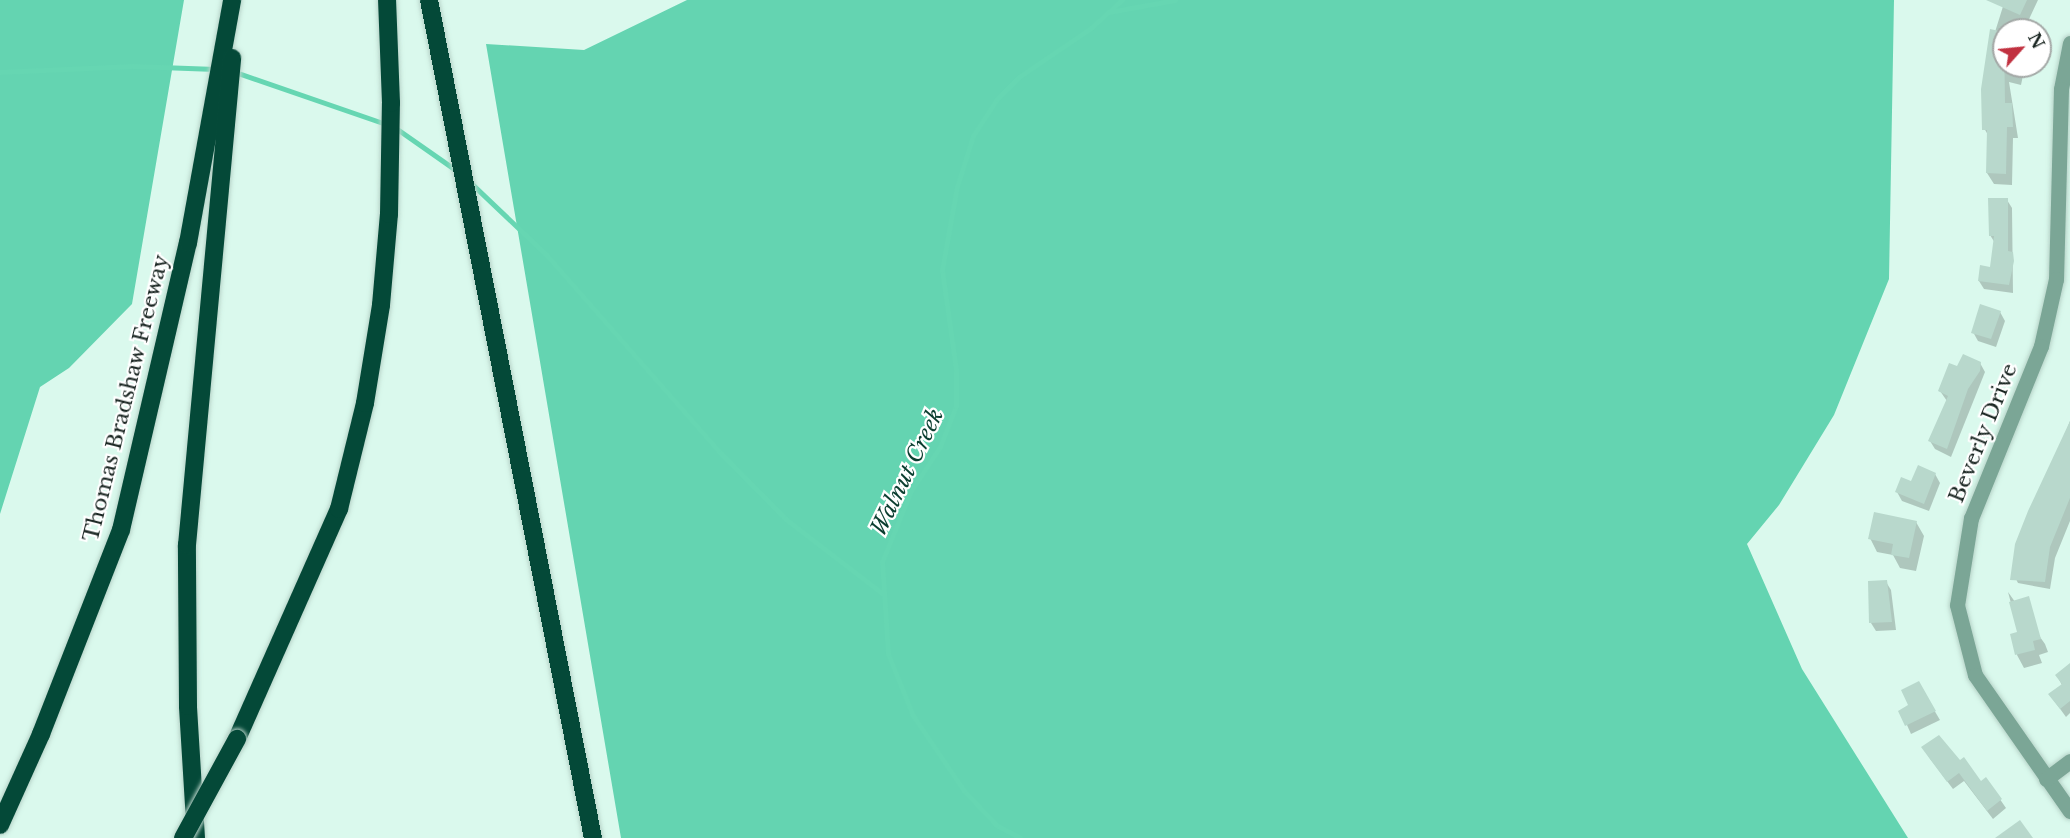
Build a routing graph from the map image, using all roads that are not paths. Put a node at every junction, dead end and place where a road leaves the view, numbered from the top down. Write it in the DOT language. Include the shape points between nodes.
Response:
graph roads {
  1 [pos="232,0"];
  2 [pos="238,0"];
  3 [pos="387,0"];
  4 [pos="429,0"];
  5 [pos="2070,43"];
  6 [pos="2070,761"];
  7 [pos="2046,779"];
  8 [pos="2070,810"];
  9 [pos="0,825"];
  10 [pos="183,838"];
  11 [pos="196,838"];
  12 [pos="593,838"];
  1 -- 9 [label="highway, Thomas Bradshaw Freeway" via="188,243 121,530 41,734"];
  2 -- 11 [label="highway" via="187,545 188,706"];
  3 -- 10 [label="highway, bridge" via="392,103 389,214 381,304 365,403 339,509 237,739"];
  4 -- 12 [label="highway"];
  5 -- 7 [label="street, Beverly Drive" via="2061,89 2056,279 2042,346 1971,518 1957,605 1975,675"];
  6 -- 7 [label="street"];
  7 -- 8 [label="street, Beverly Drive"];
}
